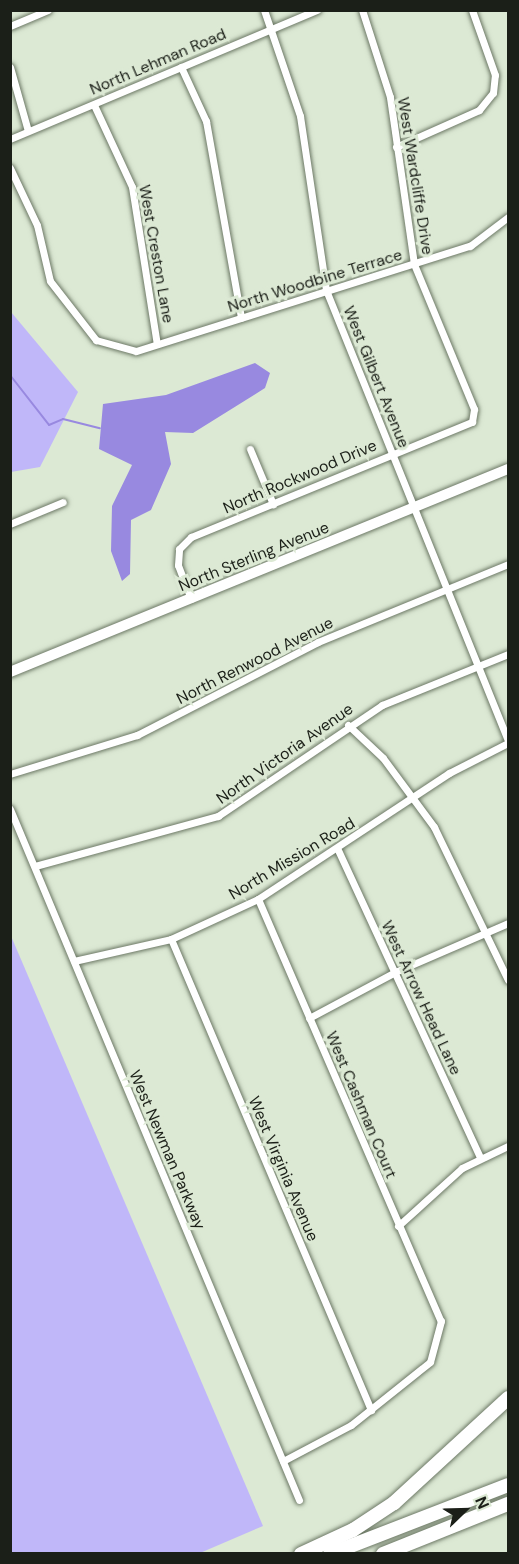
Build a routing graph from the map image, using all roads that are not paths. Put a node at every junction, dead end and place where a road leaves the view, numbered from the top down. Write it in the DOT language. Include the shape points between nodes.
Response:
graph roads {
  1 [pos="48,10"];
  2 [pos="264,10"];
  3 [pos="317,10"];
  4 [pos="362,10"];
  5 [pos="472,10"];
  6 [pos="10,26"];
  7 [pos="270,29"];
  8 [pos="10,67"];
  9 [pos="181,67"];
  10 [pos="94,105"];
  11 [pos="28,131"];
  12 [pos="10,139"];
  13 [pos="396,147"];
  14 [pos="10,168"];
  15 [pos="508,217"];
  16 [pos="414,264"];
  17 [pos="326,290"];
  18 [pos="241,318"];
  19 [pos="157,344"];
  20 [pos="474,409"];
  21 [pos="250,449"];
  22 [pos="392,454"];
  23 [pos="508,470"];
  24 [pos="63,502"];
  25 [pos="273,504"];
  26 [pos="415,508"];
  27 [pos="10,524"];
  28 [pos="508,564"];
  29 [pos="447,589"];
  30 [pos="191,599"];
  31 [pos="508,654"];
  32 [pos="479,666"];
  33 [pos="10,672"];
  34 [pos="348,725"];
  35 [pos="508,742"];
  36 [pos="10,774"];
  37 [pos="414,797"];
  38 [pos="10,809"];
  39 [pos="338,850"];
  40 [pos="35,866"];
  41 [pos="258,899"];
  42 [pos="508,923"];
  43 [pos="485,932"];
  44 [pos="171,939"];
  45 [pos="74,961"];
  46 [pos="394,972"];
  47 [pos="508,980"];
  48 [pos="309,1018"];
  49 [pos="508,1146"];
  50 [pos="480,1157"];
  51 [pos="398,1226"];
  52 [pos="508,1398"];
  53 [pos="370,1410"];
  54 [pos="283,1461"];
  55 [pos="508,1485"];
  56 [pos="298,1500"];
  57 [pos="508,1504"];
  58 [pos="301,1554"];
  59 [pos="330,1554"];
  60 [pos="383,1554"];
  1 -- 6 [label="street"];
  2 -- 7 [label="street, West Gilbert Avenue"];
  3 -- 7 [label="street, North Lehman Road"];
  4 -- 13 [label="street, West Wardcliffe Drive" via="390,97"];
  5 -- 13 [label="street" via="495,75 493,93 479,110"];
  7 -- 9 [label="street, North Lehman Road"];
  7 -- 17 [label="street, West Gilbert Avenue" via="300,116"];
  8 -- 11 [label="street"];
  9 -- 10 [label="street, North Lehman Road"];
  9 -- 18 [label="street" via="206,121"];
  10 -- 11 [label="street, North Lehman Road"];
  10 -- 19 [label="street, West Creston Lane" via="132,187"];
  11 -- 12 [label="street, North Lehman Road"];
  13 -- 16 [label="street, West Wardcliffe Drive"];
  14 -- 19 [label="street, North Woodbine Terrace" via="37,225 50,281 96,340 136,351"];
  15 -- 16 [label="street, North Woodbine Terrace" via="470,246"];
  16 -- 17 [label="street, North Woodbine Terrace"];
  16 -- 20 [label="street, West Wardcliffe Drive"];
  17 -- 18 [label="street, North Woodbine Terrace"];
  17 -- 22 [label="street, West Gilbert Avenue"];
  18 -- 19 [label="street, North Woodbine Terrace"];
  20 -- 22 [label="street, North Rockwood Drive" via="471,422"];
  21 -- 25 [label="street"];
  22 -- 25 [label="street, North Rockwood Drive"];
  22 -- 26 [label="street, West Gilbert Avenue"];
  23 -- 26 [label="main road, North Sterling Avenue"];
  24 -- 27 [label="street"];
  25 -- 30 [label="street, North Rockwood Drive" via="191,537 179,549 178,565"];
  26 -- 29 [label="street, West Gilbert Avenue"];
  26 -- 30 [label="main road, North Sterling Avenue"];
  28 -- 29 [label="street, North Renwood Avenue"];
  29 -- 32 [label="street, West Gilbert Avenue"];
  29 -- 36 [label="street, North Renwood Avenue" via="318,642 137,735"];
  30 -- 33 [label="main road, North Sterling Avenue"];
  31 -- 32 [label="street, North Victoria Avenue"];
  32 -- 34 [label="street, North Victoria Avenue" via="382,705"];
  32 -- 35 [label="street, West Gilbert Avenue"];
  34 -- 37 [label="street"];
  34 -- 40 [label="street, North Victoria Avenue" via="218,816"];
  35 -- 37 [label="street, North Mission Road"];
  37 -- 39 [label="street, North Mission Road"];
  37 -- 43 [label="street" via="453,861"];
  38 -- 40 [label="street, West Newman Parkway"];
  39 -- 41 [label="street, North Mission Road"];
  39 -- 46 [label="street, West Arrow Head Lane"];
  40 -- 45 [label="street, West Newman Parkway"];
  41 -- 44 [label="street, North Mission Road"];
  41 -- 48 [label="street, West Cashman Court"];
  42 -- 43 [label="street"];
  43 -- 46 [label="street"];
  43 -- 47 [label="street"];
  44 -- 45 [label="street, North Mission Road"];
  44 -- 53 [label="street, West Virginia Avenue"];
  45 -- 54 [label="street, West Newman Parkway"];
  46 -- 48 [label="street"];
  46 -- 50 [label="street, West Arrow Head Lane"];
  48 -- 51 [label="street, West Cashman Court"];
  49 -- 50 [label="street"];
  50 -- 51 [label="street"];
  51 -- 53 [label="street, West Cashman Court" via="441,1321 430,1362"];
  52 -- 58 [label="highway" via="394,1503 353,1530"];
  53 -- 54 [label="street" via="324,1443"];
  54 -- 56 [label="street, West Newman Parkway"];
  55 -- 59 [label="highway"];
  57 -- 60 [label="highway"];
}
